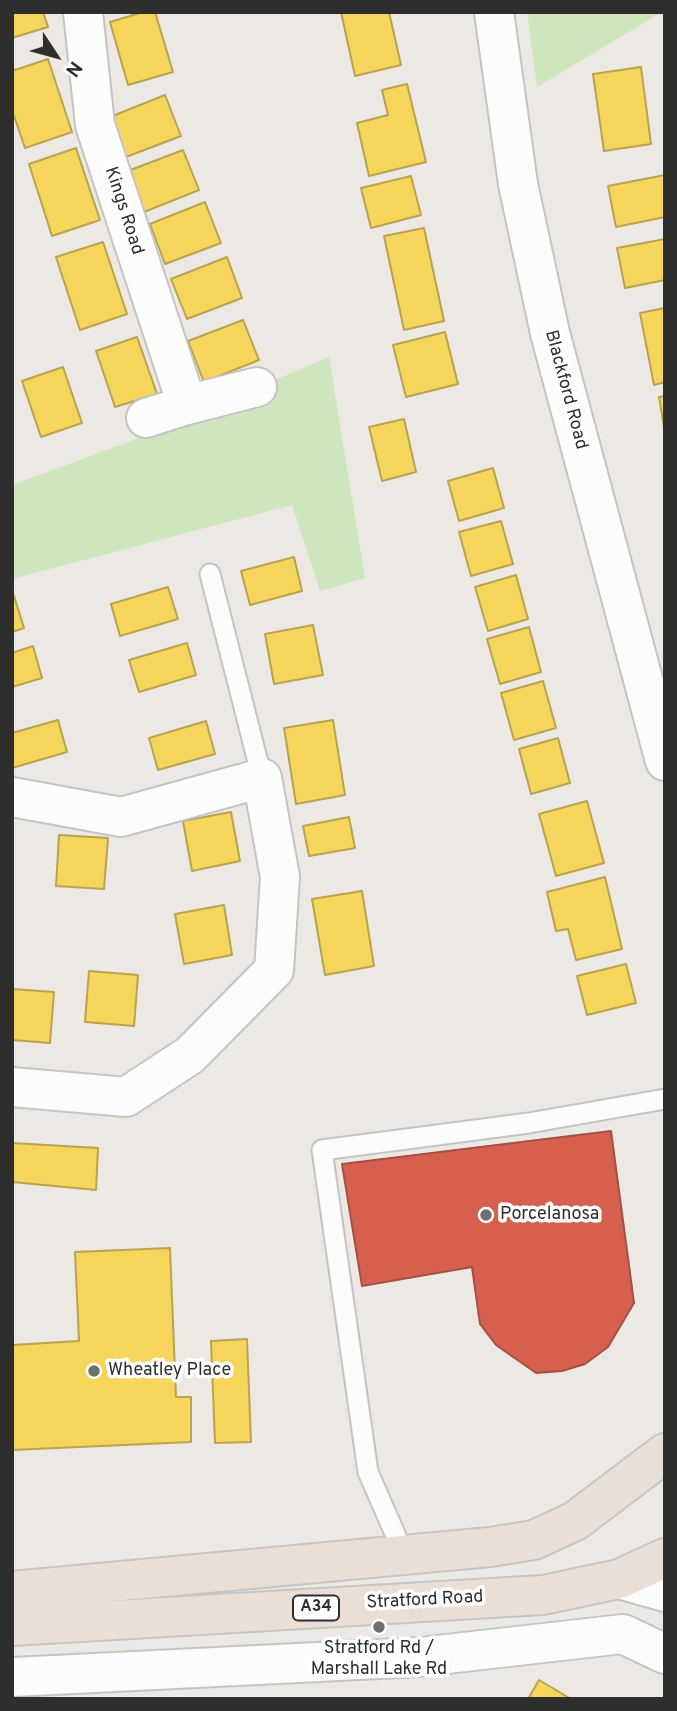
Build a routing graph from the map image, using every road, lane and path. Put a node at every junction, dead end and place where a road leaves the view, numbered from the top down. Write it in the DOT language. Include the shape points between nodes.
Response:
graph roads {
  1 [pos="83,12"];
  2 [pos="494,12"];
  3 [pos="257,387"];
  4 [pos="187,405"];
  5 [pos="146,418"];
  6 [pos="210,575"];
  7 [pos="665,761"];
  8 [pos="262,778"];
  9 [pos="12,797"];
  10 [pos="12,1087"];
  11 [pos="665,1099"];
  12 [pos="665,1453"];
  13 [pos="399,1556"];
  14 [pos="665,1558"];
  15 [pos="619,1579"];
  16 [pos="12,1591"];
  17 [pos="665,1592"];
  18 [pos="12,1626"];
  19 [pos="665,1654"];
  20 [pos="13,1677"];
  1 -- 4 [label="street, Kings Road" via="95,125"];
  2 -- 7 [label="street, Blackford Road" via="517,184 550,332"];
  3 -- 4 [label="street"];
  4 -- 5 [label="street"];
  6 -- 8 [label="lane"];
  8 -- 9 [label="street" via="121,817"];
  8 -- 10 [label="street" via="280,877 274,970 190,1055 126,1097"];
  11 -- 13 [label="lane" via="529,1123 322,1150 368,1472 396,1536"];
  12 -- 13 [label="highway" via="575,1521 534,1540"];
  13 -- 16 [label="highway"];
  14 -- 15 [label="highway, Stratford Road / A34"];
  15 -- 17 [label="street"];
  15 -- 18 [label="highway, Stratford Road / A34" via="543,1595"];
  19 -- 20 [label="street" via="623,1634 421,1657"];
}
